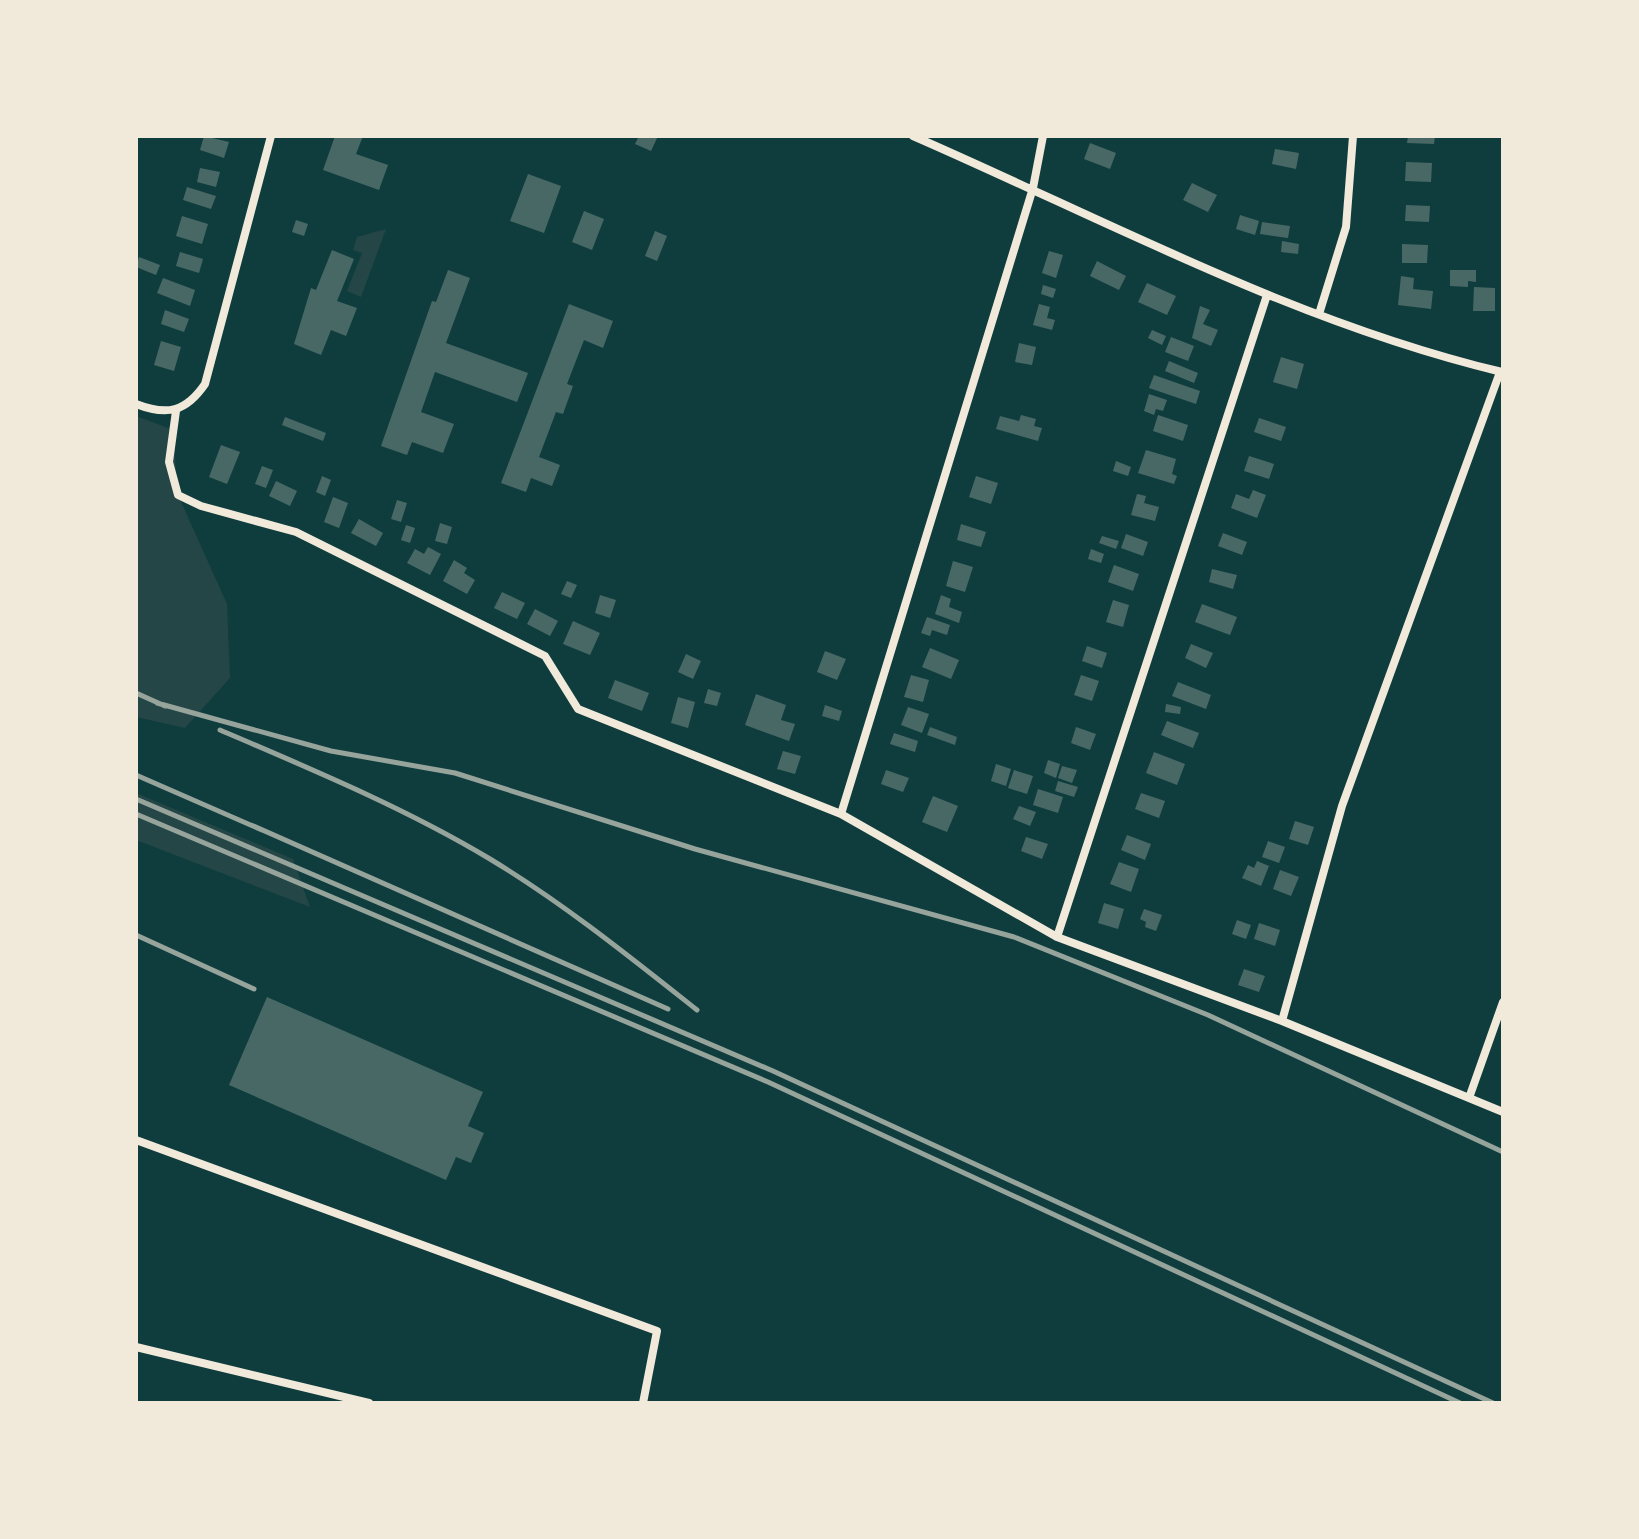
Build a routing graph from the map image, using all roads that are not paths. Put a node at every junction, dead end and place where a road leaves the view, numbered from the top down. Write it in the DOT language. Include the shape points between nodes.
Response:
graph roads {
  1 [pos="271,136"];
  2 [pos="913,136"];
  3 [pos="1043,136"];
  4 [pos="1353,136"];
  5 [pos="1033,188"];
  6 [pos="1267,295"];
  7 [pos="1319,314"];
  8 [pos="1501,372"];
  9 [pos="136,404"];
  10 [pos="176,411"];
  11 [pos="841,814"];
  12 [pos="1057,937"];
  13 [pos="1503,1002"];
  14 [pos="1282,1021"];
  15 [pos="1469,1098"];
  16 [pos="1503,1112"];
  17 [pos="136,1140"];
  18 [pos="136,1347"];
  19 [pos="369,1403"];
  20 [pos="643,1403"];
  1 -- 10 [label="street" via="211,368 194,401"];
  2 -- 5 [label="street"];
  3 -- 5 [label="street"];
  4 -- 7 [label="street" via="1346,227"];
  5 -- 6 [label="street"];
  5 -- 11 [label="street"];
  6 -- 7 [label="street"];
  6 -- 12 [label="street"];
  7 -- 8 [label="street"];
  8 -- 14 [label="street" via="1342,806"];
  9 -- 10 [label="street"];
  10 -- 11 [label="street" via="169,462 178,495 296,532 545,656 578,709"];
  11 -- 12 [label="street"];
  12 -- 14 [label="street"];
  13 -- 15 [label="street"];
  14 -- 15 [label="street"];
  15 -- 16 [label="street"];
  17 -- 20 [label="street" via="657,1331"];
  18 -- 19 [label="street"];
}
